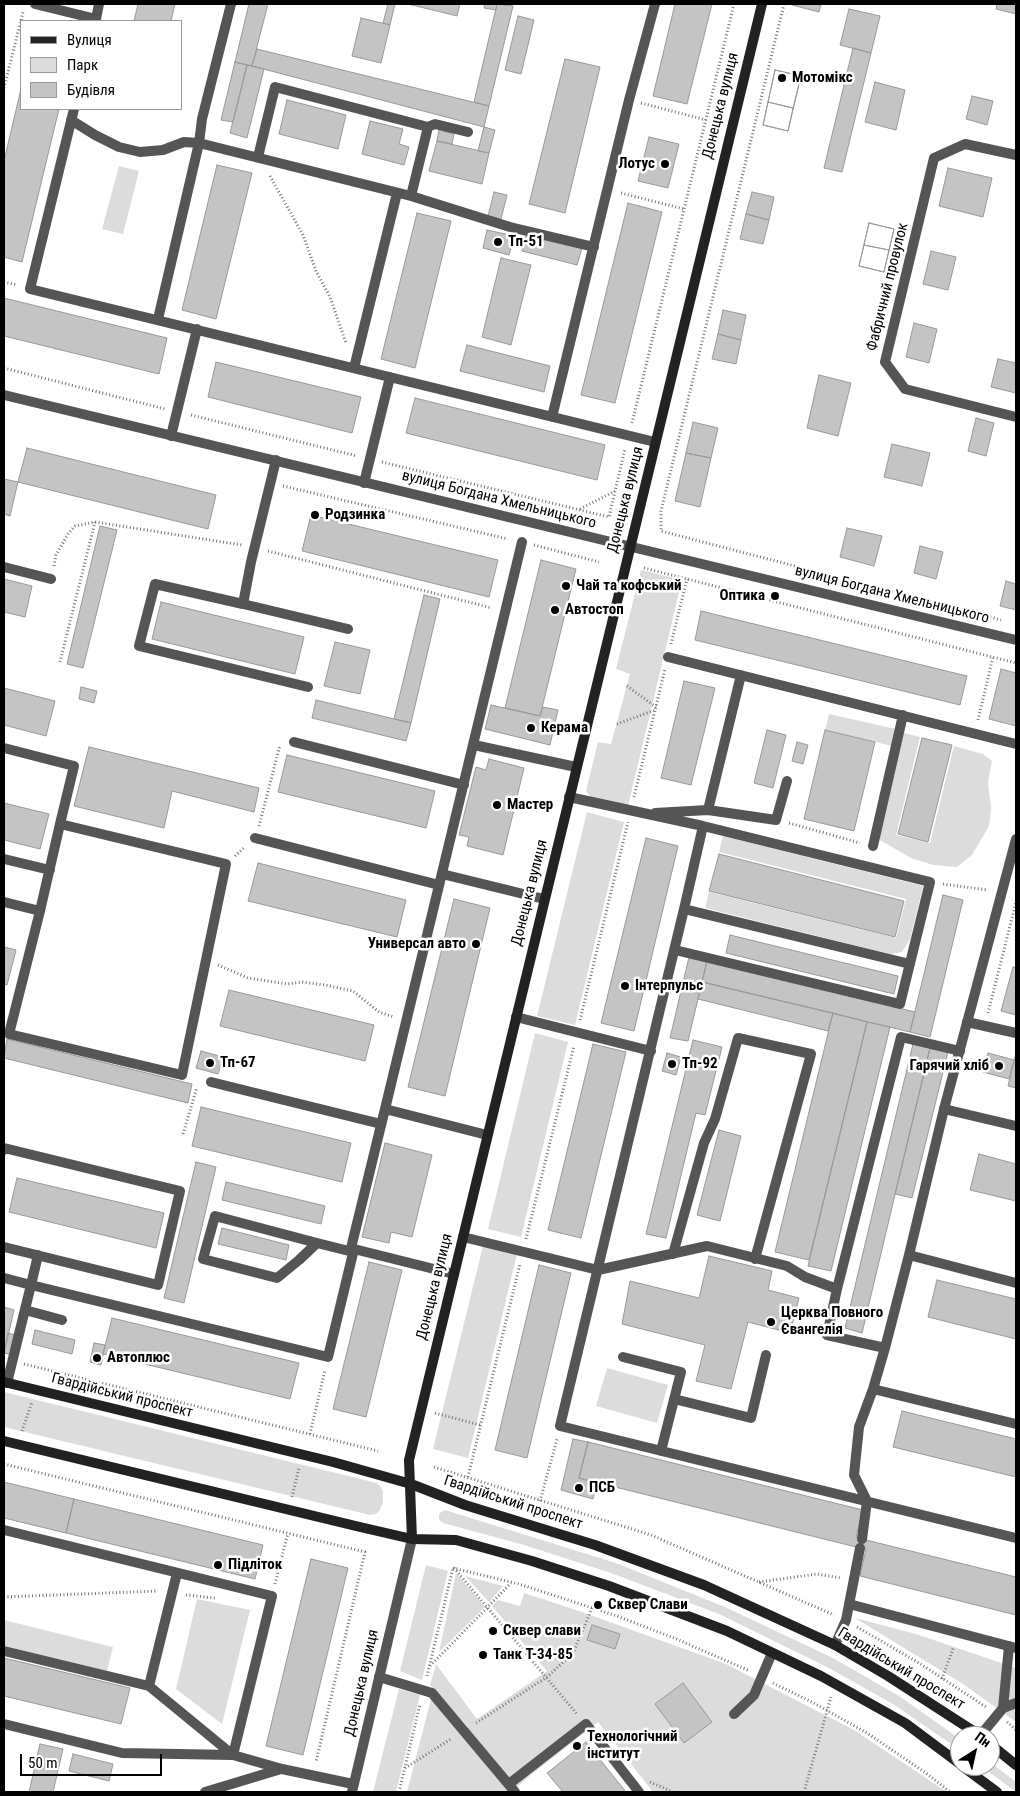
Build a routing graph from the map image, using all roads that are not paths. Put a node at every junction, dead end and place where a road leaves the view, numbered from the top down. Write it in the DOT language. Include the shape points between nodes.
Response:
graph roads {
  1 [pos="35,4"];
  2 [pos="99,4"];
  3 [pos="231,4"];
  4 [pos="655,4"];
  5 [pos="762,4"];
  6 [pos="95,20"];
  7 [pos="74,110"];
  8 [pos="71,120"];
  9 [pos="428,127"];
  10 [pos="468,132"];
  11 [pos="199,143"];
  12 [pos="1016,156"];
  13 [pos="258,157"];
  14 [pos="397,193"];
  15 [pos="411,196"];
  16 [pos="594,248"];
  17 [pos="158,319"];
  18 [pos="196,329"];
  19 [pos="354,368"];
  20 [pos="390,377"];
  21 [pos="4,395"];
  22 [pos="552,417"];
  23 [pos="1016,417"];
  24 [pos="170,436"];
  25 [pos="655,442"];
  26 [pos="276,460"];
  27 [pos="364,482"];
  28 [pos="522,542"];
  29 [pos="629,547"];
  30 [pos="4,567"];
  31 [pos="51,579"];
  32 [pos="243,604"];
  33 [pos="348,629"];
  34 [pos="1016,640"];
  35 [pos="668,657"];
  36 [pos="741,674"];
  37 [pos="308,687"];
  38 [pos="903,715"];
  39 [pos="294,742"];
  40 [pos="1016,744"];
  41 [pos="474,745"];
  42 [pos="4,748"];
  43 [pos="576,766"];
  44 [pos="787,781"];
  45 [pos="464,784"];
  46 [pos="569,797"];
  47 [pos="708,810"];
  48 [pos="649,815"];
  49 [pos="60,824"];
  50 [pos="703,826"];
  51 [pos="255,838"];
  52 [pos="1016,839"];
  53 [pos="872,846"];
  54 [pos="4,859"];
  55 [pos="50,870"];
  56 [pos="442,874"];
  57 [pos="439,885"];
  58 [pos="544,899"];
  59 [pos="4,902"];
  60 [pos="684,908"];
  61 [pos="40,911"];
  62 [pos="675,950"];
  63 [pos="910,964"];
  64 [pos="516,1017"];
  65 [pos="968,1022"];
  66 [pos="6,1033"];
  67 [pos="1016,1033"];
  68 [pos="651,1051"];
  69 [pos="960,1051"];
  70 [pos="211,1082"];
  71 [pos="385,1109"];
  72 [pos="944,1109"];
  73 [pos="381,1124"];
  74 [pos="1016,1126"];
  75 [pos="487,1135"];
  76 [pos="4,1150"];
  77 [pos="463,1237"];
  78 [pos="317,1243"];
  79 [pos="4,1247"];
  80 [pos="353,1251"];
  81 [pos="673,1254"];
  82 [pos="909,1255"];
  83 [pos="38,1256"];
  84 [pos="755,1259"];
  85 [pos="598,1270"];
  86 [pos="454,1274"];
  87 [pos="4,1278"];
  88 [pos="1016,1283"];
  89 [pos="31,1285"];
  90 [pos="837,1289"];
  91 [pos="25,1310"];
  92 [pos="62,1320"];
  93 [pos="885,1348"];
  94 [pos="766,1355"];
  95 [pos="623,1357"];
  96 [pos="6,1383"];
  97 [pos="873,1389"];
  98 [pos="674,1399"];
  99 [pos="1016,1424"];
  100 [pos="4,1440"];
  101 [pos="661,1451"];
  102 [pos="411,1484"];
  103 [pos="867,1501"];
  104 [pos="4,1530"];
  105 [pos="1016,1538"];
  106 [pos="412,1539"];
  107 [pos="177,1573"];
  108 [pos="849,1604"];
  109 [pos="835,1645"];
  110 [pos="1013,1647"];
  111 [pos="4,1650"];
  112 [pos="772,1653"];
  113 [pos="380,1677"];
  114 [pos="149,1686"];
  115 [pos="1016,1703"];
  116 [pos="1000,1712"];
  117 [pos="734,1714"];
  118 [pos="4,1724"];
  119 [pos="965,1726"];
  120 [pos="988,1726"];
  121 [pos="1000,1752"];
  122 [pos="233,1755"];
  123 [pos="950,1757"];
  124 [pos="1016,1765"];
  125 [pos="282,1769"];
  126 [pos="975,1776"];
  127 [pos="352,1788"];
  128 [pos="512,1788"];
  129 [pos="205,1792"];
  130 [pos="639,1792"];
  131 [pos="996,1792"];
  1 -- 6 [label="street"];
  2 -- 6 [label="street"];
  3 -- 11 [label="street"];
  4 -- 16 [label="street"];
  5 -- 25 [label="main road, Донецька вулиця"];
  7 -- 8 [label="street"];
  8 -- 11 [label="street" via="94,135 140,152 163,150 184,142"];
  8 -- 17 [label="street" via="30,289"];
  9 -- 10 [label="street" via="435,124"];
  9 -- 13 [label="street" via="275,86"];
  9 -- 15 [label="street"];
  11 -- 13 [label="street"];
  11 -- 17 [label="street"];
  12 -- 23 [label="street, Фабричний провулок" via="966,144 934,158 885,362 905,389"];
  13 -- 14 [label="street"];
  14 -- 15 [label="street"];
  14 -- 19 [label="street"];
  15 -- 16 [label="street" via="510,227"];
  16 -- 22 [label="street"];
  17 -- 18 [label="street"];
  18 -- 19 [label="street"];
  18 -- 24 [label="street"];
  19 -- 20 [label="street"];
  20 -- 22 [label="street"];
  20 -- 27 [label="street"];
  21 -- 24 [label="street, вулиця Богдана Хмельницького"];
  22 -- 25 [label="street"];
  24 -- 26 [label="street, вулиця Богдана Хмельницького"];
  25 -- 29 [label="main road, Донецька вулиця"];
  26 -- 27 [label="street, вулиця Богдана Хмельницького"];
  26 -- 32 [label="street"];
  27 -- 29 [label="street, вулиця Богдана Хмельницького"];
  28 -- 41 [label="street"];
  29 -- 34 [label="street, вулиця Богдана Хмельницького"];
  29 -- 43 [label="main road, Донецька вулиця"];
  30 -- 31 [label="street"];
  32 -- 33 [label="street"];
  32 -- 37 [label="street" via="155,584 139,646"];
  35 -- 36 [label="street"];
  36 -- 38 [label="street"];
  36 -- 47 [label="street"];
  38 -- 40 [label="street"];
  38 -- 53 [label="street"];
  39 -- 45 [label="street"];
  41 -- 43 [label="street"];
  41 -- 45 [label="street"];
  42 -- 49 [label="street" via="74,766"];
  43 -- 46 [label="main road, Донецька вулиця"];
  44 -- 47 [label="street" via="776,820"];
  45 -- 56 [label="street"];
  46 -- 48 [label="street"];
  46 -- 58 [label="main road, Донецька вулиця"];
  47 -- 48 [label="street"];
  48 -- 50 [label="street"];
  49 -- 55 [label="street"];
  49 -- 66 [label="street" via="226,864 182,1075"];
  50 -- 60 [label="street"];
  50 -- 63 [label="street" via="930,882"];
  51 -- 57 [label="street"];
  52 -- 65 [label="street"];
  54 -- 55 [label="street"];
  55 -- 61 [label="street"];
  56 -- 57 [label="street"];
  56 -- 58 [label="street"];
  57 -- 71 [label="street"];
  58 -- 64 [label="main road, Донецька вулиця"];
  59 -- 61 [label="street"];
  60 -- 62 [label="street"];
  60 -- 63 [label="street"];
  61 -- 66 [label="street"];
  62 -- 63 [label="street" via="900,1004"];
  62 -- 68 [label="street"];
  64 -- 68 [label="street"];
  64 -- 75 [label="main road, Донецька вулиця"];
  65 -- 67 [label="street"];
  65 -- 69 [label="street"];
  68 -- 85 [label="street"];
  69 -- 72 [label="street"];
  69 -- 90 [label="street" via="901,1037"];
  70 -- 73 [label="street"];
  71 -- 73 [label="street"];
  71 -- 75 [label="street"];
  72 -- 74 [label="street"];
  72 -- 82 [label="street"];
  73 -- 80 [label="street" via="351,1248"];
  75 -- 77 [label="main road, Донецька вулиця"];
  76 -- 83 [label="street" via="180,1190 158,1285"];
  77 -- 85 [label="street"];
  77 -- 86 [label="main road, Донецька вулиця"];
  78 -- 78 [label="street" via="276,1278 203,1258 214,1216"];
  78 -- 80 [label="street"];
  79 -- 83 [label="street"];
  80 -- 86 [label="street"];
  80 -- 89 [label="street" via="328,1357"];
  81 -- 84 [label="street" via="707,1246"];
  81 -- 84 [label="street" via="738,1038 811,1054"];
  81 -- 85 [label="street"];
  82 -- 88 [label="street"];
  82 -- 93 [label="street"];
  83 -- 89 [label="street"];
  84 -- 90 [label="street" via="787,1266"];
  85 -- 101 [label="street" via="560,1426"];
  86 -- 102 [label="main road, Донецька вулиця" via="409,1460"];
  87 -- 89 [label="street"];
  89 -- 91 [label="street"];
  90 -- 93 [label="street" via="827,1335"];
  91 -- 92 [label="street"];
  91 -- 96 [label="street"];
  93 -- 97 [label="street"];
  94 -- 98 [label="street" via="751,1418"];
  95 -- 98 [label="street" via="681,1372"];
  96 -- 102 [label="main road, Гвардійський проспект" via="334,1462"];
  97 -- 99 [label="street"];
  97 -- 103 [label="street" via="859,1427 854,1476"];
  98 -- 101 [label="street"];
  100 -- 106 [label="main road"];
  101 -- 103 [label="street"];
  102 -- 106 [label="main road, Донецька вулиця"];
  102 -- 109 [label="main road, Гвардійський проспект" via="704,1585"];
  103 -- 105 [label="street"];
  103 -- 108 [label="street"];
  104 -- 107 [label="street"];
  106 -- 112 [label="main road" via="456,1540 532,1561 727,1631"];
  106 -- 113 [label="street, Донецька вулиця"];
  107 -- 114 [label="street"];
  107 -- 122 [label="street" via="272,1596"];
  108 -- 109 [label="street"];
  108 -- 110 [label="street"];
  109 -- 119 [label="main road, Гвардійський проспект"];
  110 -- 116 [label="street"];
  111 -- 114 [label="street"];
  112 -- 117 [label="street" via="754,1695"];
  112 -- 123 [label="main road" via="821,1676 904,1723"];
  113 -- 127 [label="street, Донецька вулиця"];
  113 -- 128 [label="street" via="432,1692"];
  114 -- 122 [label="street"];
  115 -- 116 [label="street"];
  116 -- 120 [label="street"];
  118 -- 122 [label="street" via="122,1753"];
  121 -- 124 [label="main road"];
  122 -- 125 [label="street"];
  125 -- 127 [label="street"];
  125 -- 129 [label="street"];
  126 -- 131 [label="main road"];
  128 -- 130 [label="street" via="586,1724"];
}
